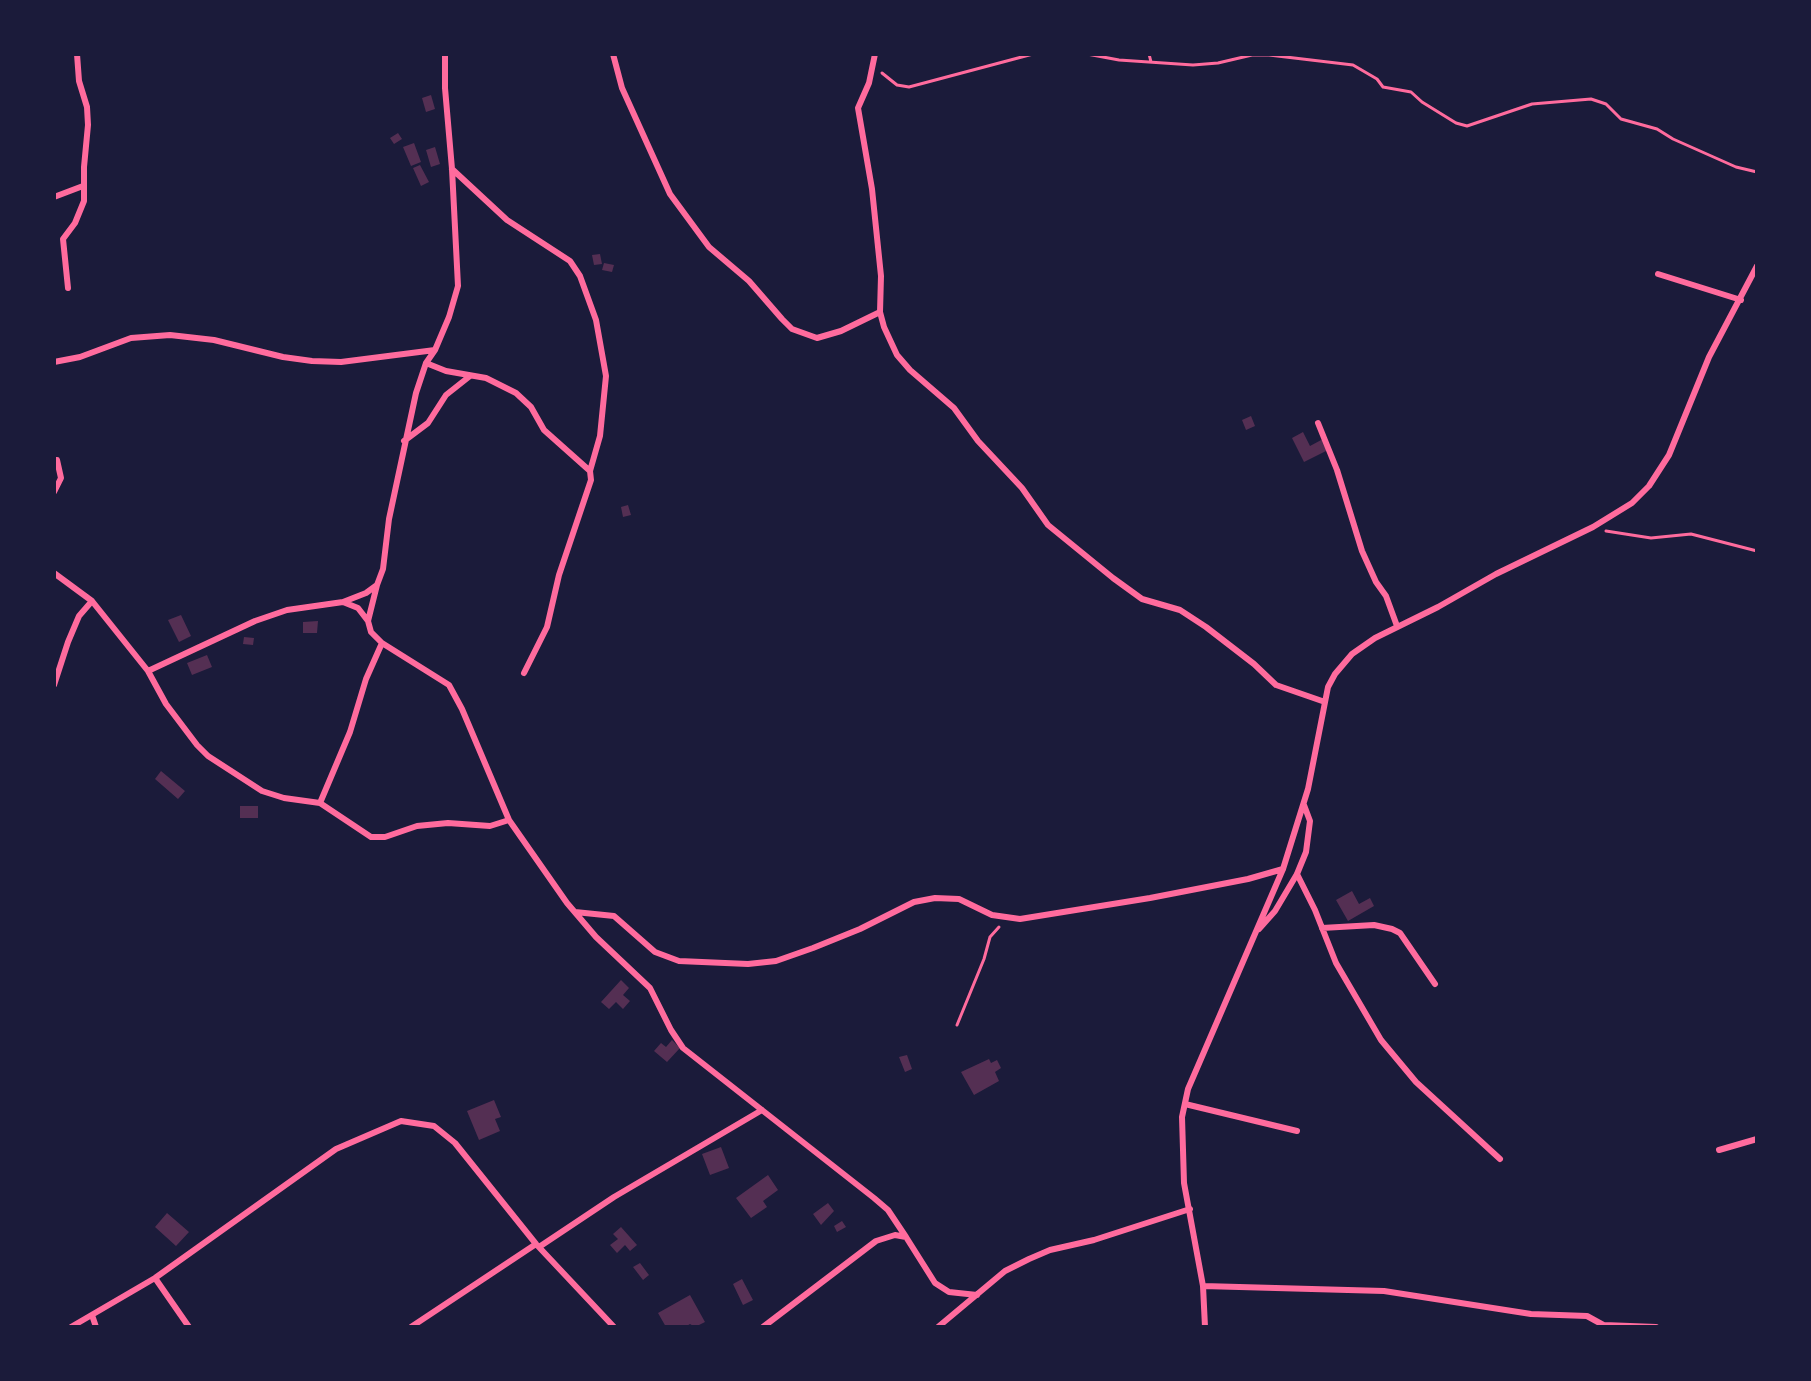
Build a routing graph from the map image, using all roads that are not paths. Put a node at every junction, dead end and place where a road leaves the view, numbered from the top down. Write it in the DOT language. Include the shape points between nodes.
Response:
graph roads {
  1 [pos="77,54"];
  2 [pos="445,54"];
  3 [pos="613,54"];
  4 [pos="875,54"];
  5 [pos="452,169"];
  6 [pos="83,186"];
  7 [pos="54,197"];
  8 [pos="1757,266"];
  9 [pos="1658,273"];
  10 [pos="68,288"];
  11 [pos="1741,300"];
  12 [pos="880,312"];
  13 [pos="435,350"];
  14 [pos="54,362"];
  15 [pos="426,363"];
  16 [pos="470,376"];
  17 [pos="1318,423"];
  18 [pos="404,441"];
  19 [pos="57,460"];
  20 [pos="590,471"];
  21 [pos="54,492"];
  22 [pos="54,573"];
  23 [pos="377,585"];
  24 [pos="92,601"];
  25 [pos="343,602"];
  26 [pos="368,621"];
  27 [pos="1397,626"];
  28 [pos="382,643"];
  29 [pos="148,671"];
  30 [pos="524,674"];
  31 [pos="54,685"];
  32 [pos="1325,702"];
  33 [pos="320,803"];
  34 [pos="1304,804"];
  35 [pos="509,820"];
  36 [pos="1283,869"];
  37 [pos="1297,874"];
  38 [pos="575,912"];
  39 [pos="1322,928"];
  40 [pos="1256,932"];
  41 [pos="1435,984"];
  42 [pos="1185,1104"];
  43 [pos="762,1110"];
  44 [pos="1297,1131"];
  45 [pos="1757,1139"];
  46 [pos="1719,1150"];
  47 [pos="1500,1159"];
  48 [pos="1190,1209"];
  49 [pos="906,1237"];
  50 [pos="537,1246"];
  51 [pos="155,1278"];
  52 [pos="1203,1286"];
  53 [pos="978,1294"];
  54 [pos="92,1315"];
  55 [pos="945,1320"];
  56 [pos="1606,1326"];
  57 [pos="71,1327"];
  58 [pos="96,1327"];
  59 [pos="189,1327"];
  60 [pos="411,1327"];
  61 [pos="614,1327"];
  62 [pos="763,1327"];
  63 [pos="938,1327"];
  64 [pos="952,1327"];
  65 [pos="1205,1327"];
  66 [pos="1656,1327"];
  1 -- 6 [label="street" via="88,126"];
  2 -- 5 [label="street"];
  3 -- 12 [label="street" via="622,88 670,194 709,247 749,281 792,329 816,338"];
  4 -- 12 [label="street" via="858,108 872,189 881,276"];
  5 -- 13 [label="street" via="459,286"];
  5 -- 20 [label="street" via="507,220 570,261 580,276 596,320 606,376 600,436"];
  6 -- 7 [label="street"];
  6 -- 10 [label="street" via="82,212 63,239"];
  8 -- 11 [label="street"];
  9 -- 11 [label="street"];
  11 -- 27 [label="street" via="1709,357 1673,446 1658,473 1632,503 1593,527"];
  12 -- 32 [label="street" via="904,364 954,408 1048,525 1142,598 1180,610 1206,627 1276,685"];
  13 -- 14 [label="street" via="341,362 312,361 214,340 170,335 131,338"];
  13 -- 15 [label="street"];
  15 -- 16 [label="street"];
  15 -- 18 [label="street"];
  16 -- 18 [label="street" via="446,396 428,423"];
  16 -- 20 [label="street" via="486,378 516,393 531,407 544,430"];
  17 -- 27 [label="street" via="1362,551"];
  18 -- 23 [label="street"];
  19 -- 21 [label="street" via="61,478"];
  20 -- 30 [label="street" via="587,496 559,575 547,627"];
  22 -- 24 [label="street"];
  23 -- 25 [label="street"];
  23 -- 26 [label="street"];
  24 -- 29 [label="street"];
  24 -- 31 [label="street" via="79,616"];
  25 -- 26 [label="street" via="358,608"];
  25 -- 29 [label="street" via="287,610 255,621"];
  26 -- 28 [label="street" via="371,632"];
  27 -- 32 [label="street" via="1340,665"];
  28 -- 33 [label="street"];
  28 -- 35 [label="street" via="449,685"];
  29 -- 33 [label="street" via="177,720 208,756 262,791"];
  32 -- 34 [label="street"];
  33 -- 35 [label="street" via="371,837 385,837 417,826 490,826"];
  34 -- 36 [label="street"];
  34 -- 37 [label="street" via="1310,832"];
  35 -- 38 [label="street"];
  36 -- 38 [label="street" via="1150,898 1009,919 959,899 935,897 914,902 851,933 776,961 679,962 655,952 614,916"];
  36 -- 40 [label="street"];
  37 -- 39 [label="street"];
  37 -- 40 [label="street" via="1275,911"];
  38 -- 43 [label="street" via="650,988 683,1048"];
  39 -- 41 [label="street" via="1386,926 1400,933"];
  39 -- 47 [label="street" via="1356,1000 1394,1057"];
  40 -- 42 [label="street" via="1197,1063"];
  42 -- 44 [label="street"];
  42 -- 48 [label="street" via="1184,1183"];
  43 -- 49 [label="street" via="888,1210"];
  43 -- 50 [label="street"];
  45 -- 46 [label="street"];
  48 -- 52 [label="street"];
  48 -- 53 [label="street" via="1050,1250 1005,1271"];
  49 -- 53 [label="street" via="935,1283 949,1293"];
  49 -- 62 [label="street" via="895,1235 876,1241"];
  50 -- 51 [label="street" via="455,1143 434,1126 401,1121 336,1149"];
  50 -- 60 [label="street"];
  50 -- 61 [label="street"];
  51 -- 54 [label="street"];
  51 -- 59 [label="street"];
  52 -- 56 [label="street" via="1384,1290 1531,1314 1587,1316"];
  52 -- 65 [label="street"];
  53 -- 55 [label="street"];
  54 -- 57 [label="street"];
  54 -- 58 [label="street"];
  55 -- 63 [label="street"];
  55 -- 64 [label="street"];
  56 -- 66 [label="street"];
}
